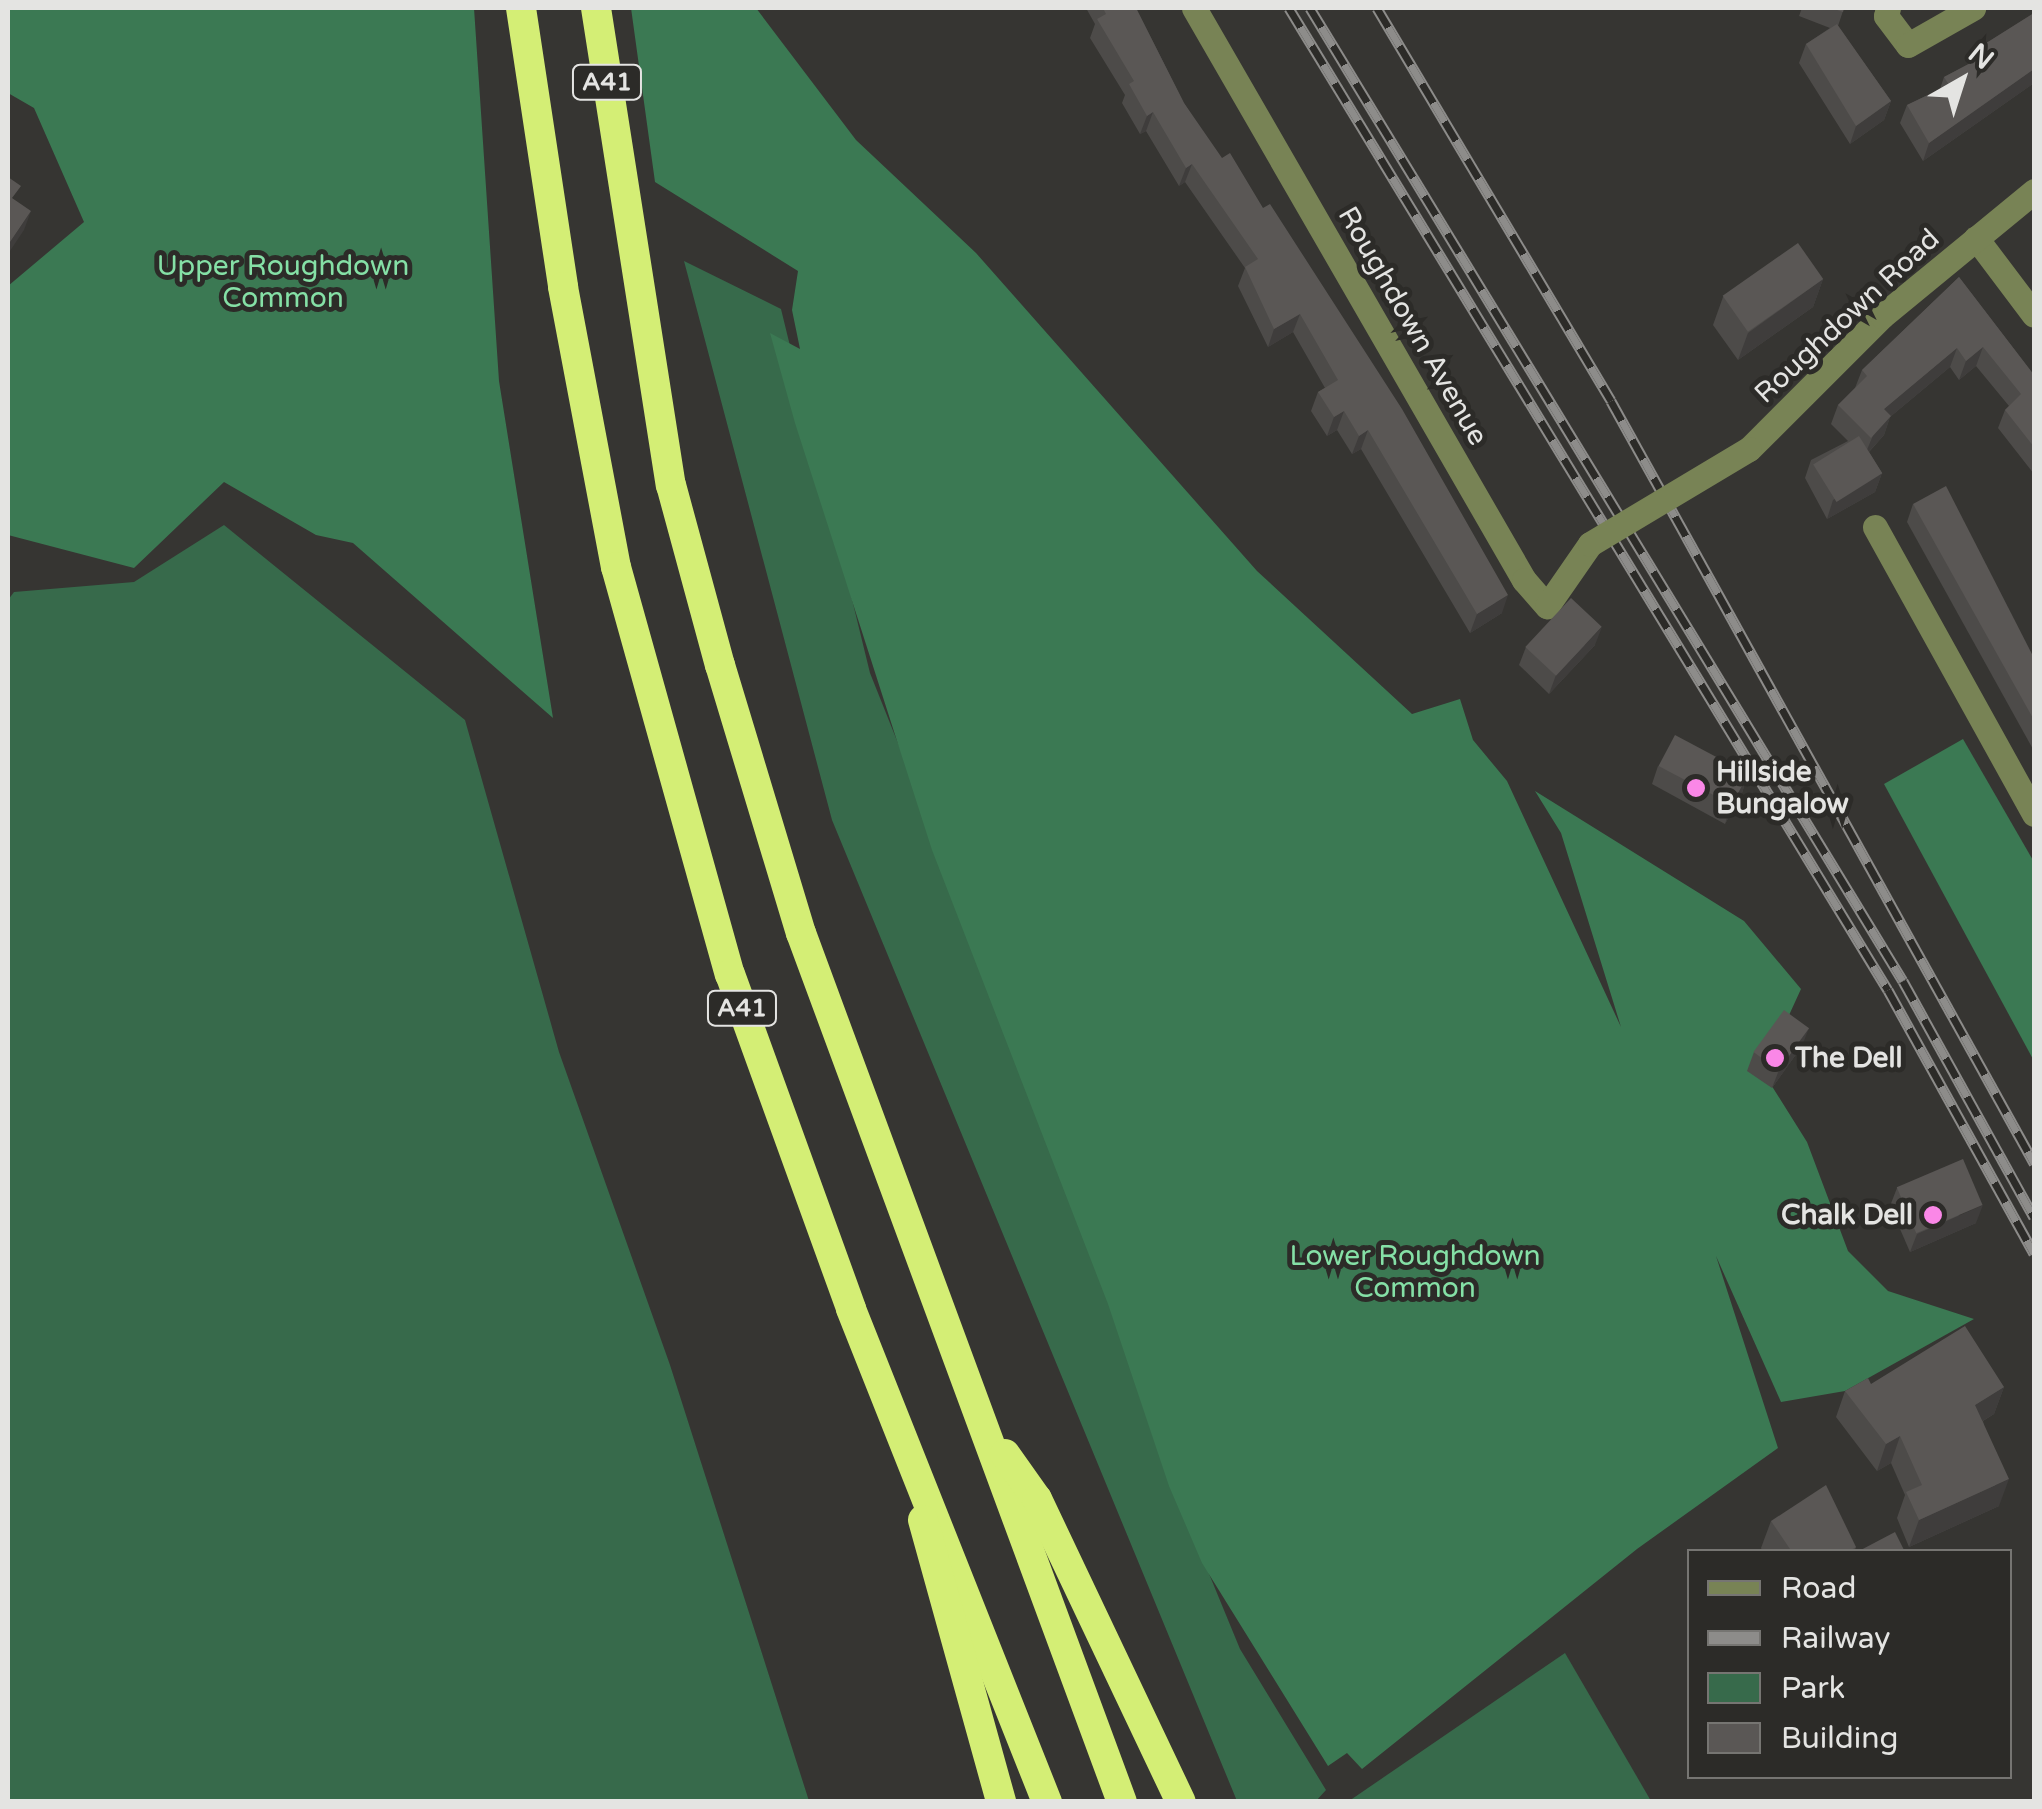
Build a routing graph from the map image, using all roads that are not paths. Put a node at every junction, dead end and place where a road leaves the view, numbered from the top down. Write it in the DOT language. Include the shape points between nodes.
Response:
graph roads {
  1 [pos="521,8"];
  2 [pos="596,8"];
  3 [pos="1194,8"];
  4 [pos="1888,8"];
  5 [pos="1973,8"];
  6 [pos="2034,190"];
  7 [pos="1976,238"];
  8 [pos="2034,316"];
  9 [pos="1875,527"];
  10 [pos="1590,544"];
  11 [pos="2034,814"];
  12 [pos="980,1418"];
  13 [pos="911,1454"];
  14 [pos="1001,1802"];
  15 [pos="1047,1802"];
  16 [pos="1122,1802"];
  17 [pos="1181,1802"];
  1 -- 13 [label="highway, A41" via="562,287 621,586 730,974"];
  2 -- 12 [label="highway, A41" via="672,486 720,666 800,934"];
  3 -- 10 [label="street, Roughdown Avenue" via="1524,580 1547,606"];
  4 -- 5 [label="street" via="1886,16 1908,44"];
  6 -- 7 [label="street, Roughdown Road"];
  7 -- 8 [label="street"];
  7 -- 10 [label="street, Roughdown Road, bridge" via="1882,316 1749,449"];
  9 -- 11 [label="street"];
  12 -- 16 [label="highway, A41"];
  12 -- 17 [label="highway" via="1037,1500"];
  13 -- 14 [label="highway" via="932,1568"];
  13 -- 15 [label="highway, A41"];
}
